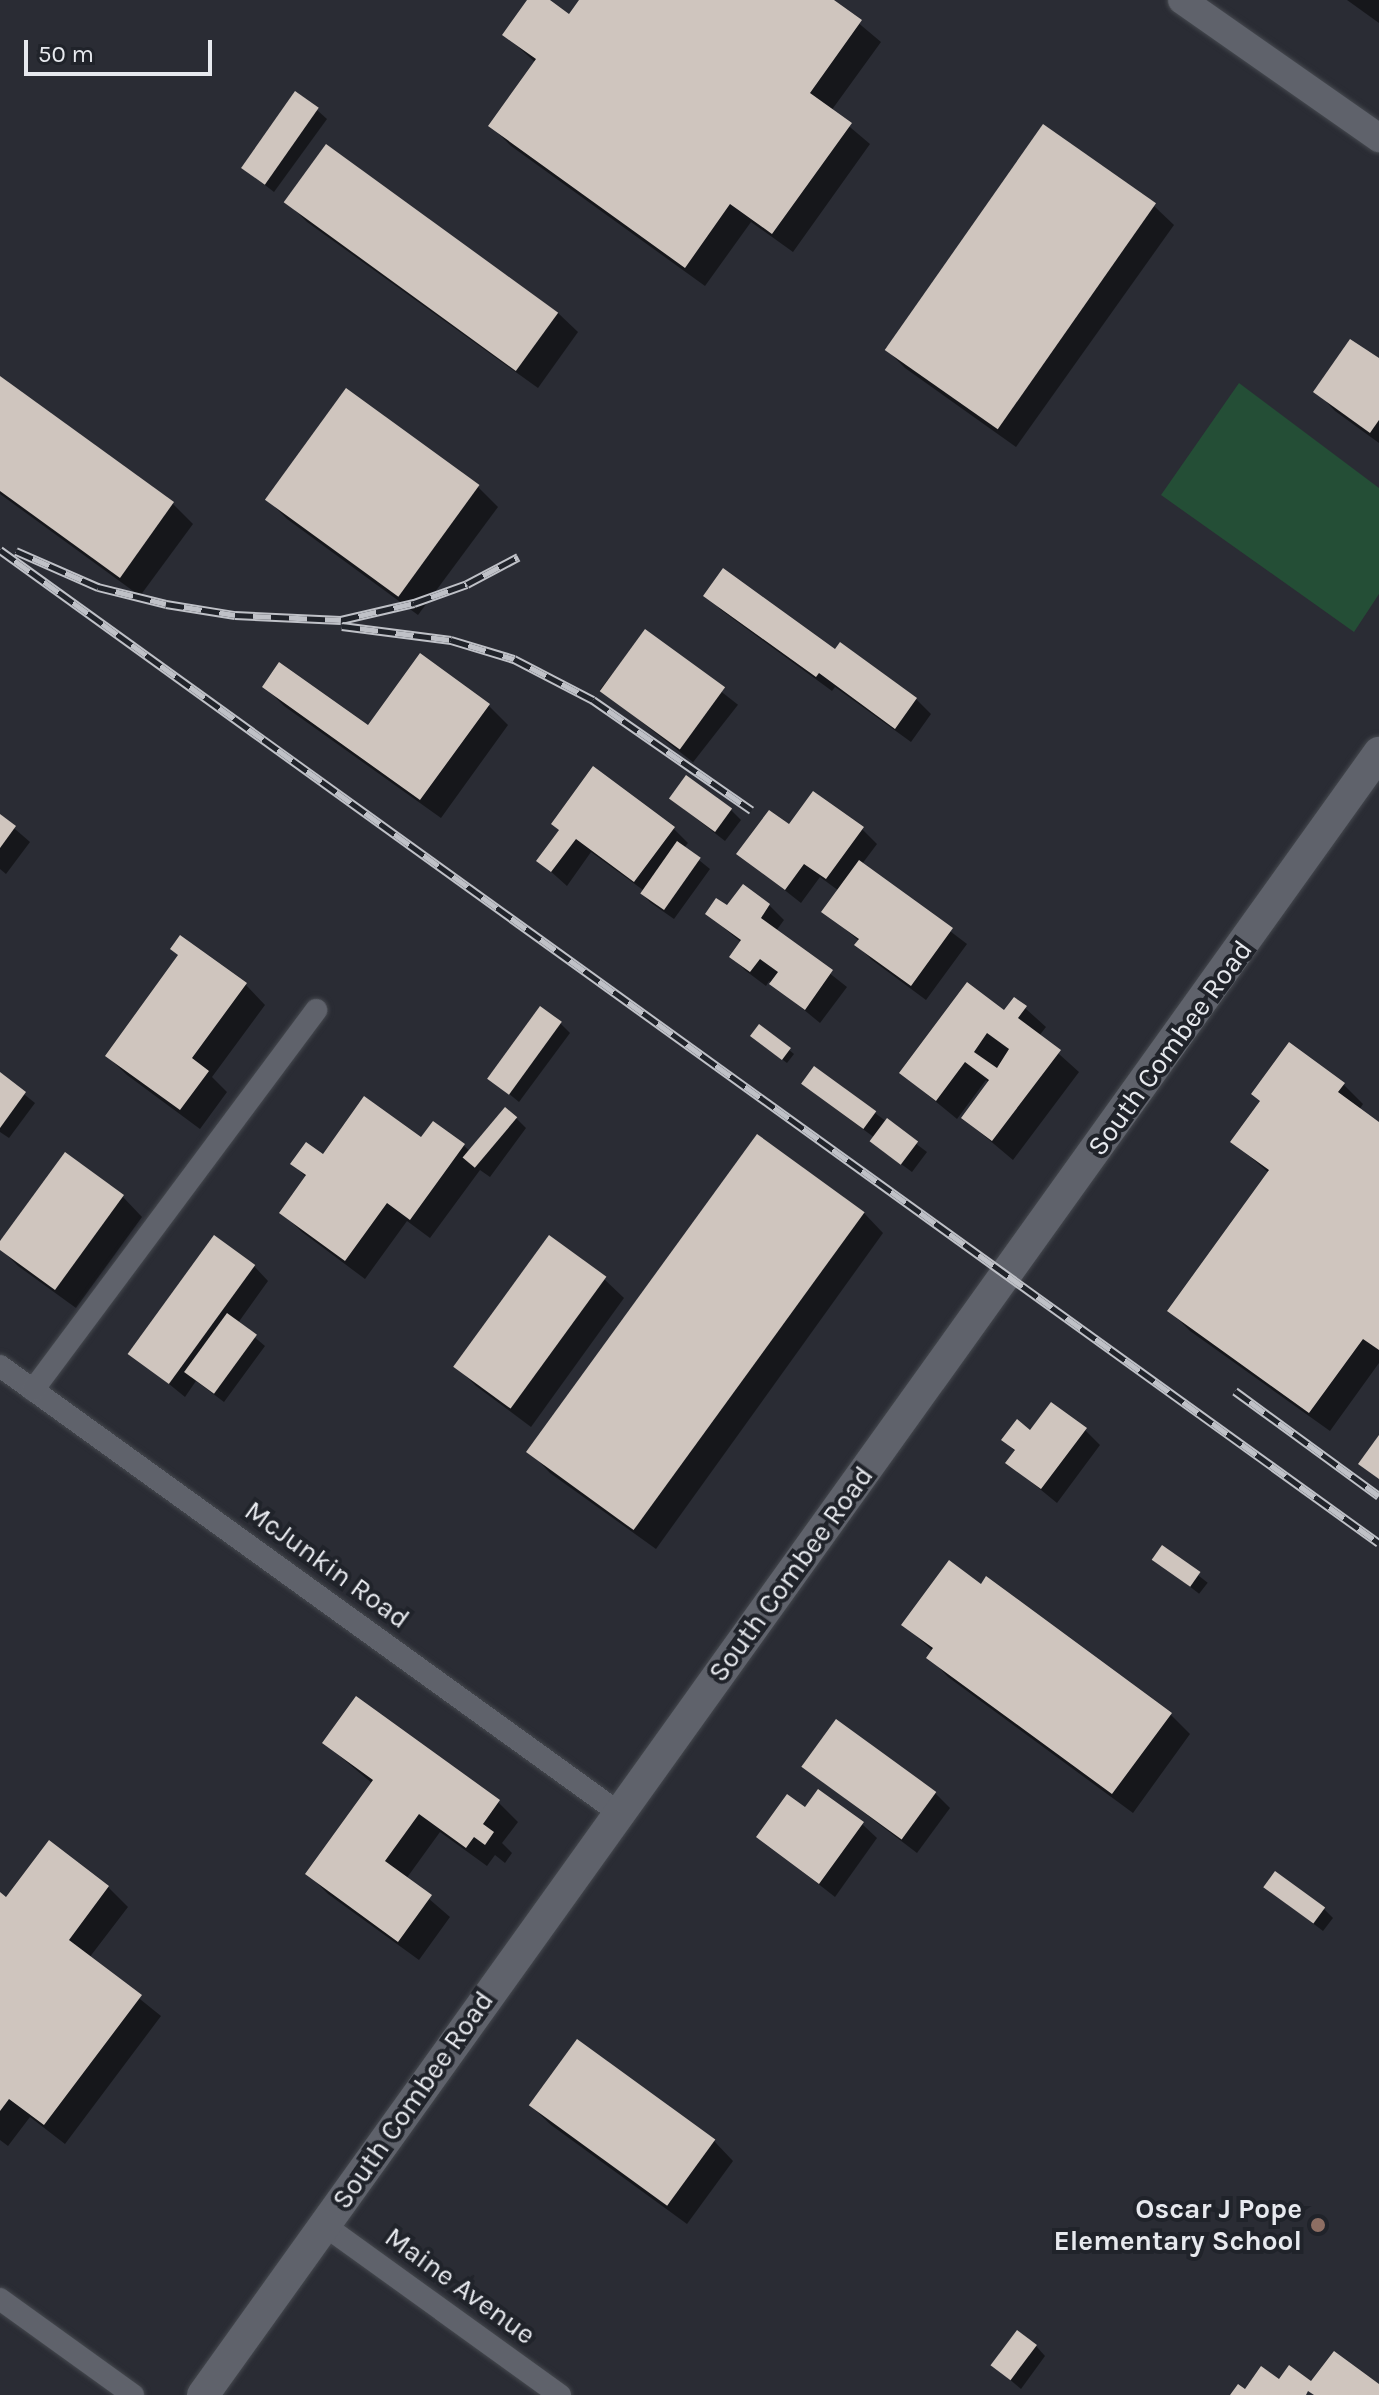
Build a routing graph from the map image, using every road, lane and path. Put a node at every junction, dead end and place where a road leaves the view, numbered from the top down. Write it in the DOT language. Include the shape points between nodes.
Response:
graph roads {
  1 [pos="1182,0"];
  2 [pos="1379,138"];
  3 [pos="1378,758"];
  4 [pos="316,1010"];
  5 [pos="0,1366"];
  6 [pos="33,1390"];
  7 [pos="619,1813"];
  8 [pos="324,2225"];
  9 [pos="0,2299"];
  10 [pos="133,2395"];
  11 [pos="203,2395"];
  12 [pos="560,2395"];
  1 -- 2 [label="street"];
  3 -- 7 [label="main road, South Combee Road"];
  4 -- 6 [label="street"];
  5 -- 6 [label="street, McJunkin Road"];
  6 -- 7 [label="street, McJunkin Road"];
  7 -- 8 [label="main road, South Combee Road"];
  8 -- 11 [label="main road, South Combee Road"];
  8 -- 12 [label="street, Maine Avenue"];
  9 -- 10 [label="street"];
}
